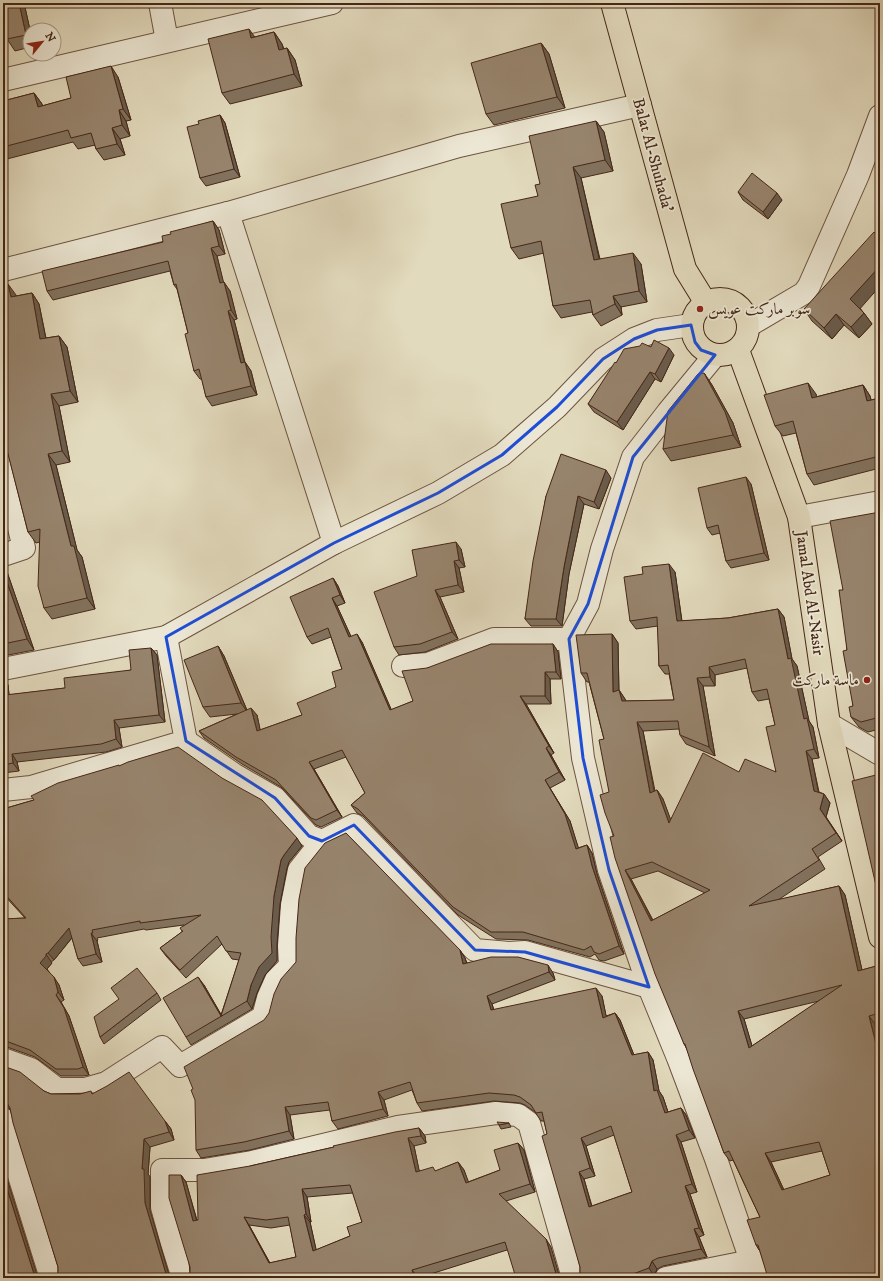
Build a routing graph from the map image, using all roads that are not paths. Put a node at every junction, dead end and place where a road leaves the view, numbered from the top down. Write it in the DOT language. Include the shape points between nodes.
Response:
graph roads {
  1 [pos="160,3"];
  2 [pos="332,3"];
  3 [pos="612,3"];
  4 [pos="167,41"];
  5 [pos="3,80"];
  6 [pos="640,105"];
  7 [pos="880,116"];
  8 [pos="228,213"];
  9 [pos="3,270"];
  10 [pos="706,303"];
  11 [pos="691,325"];
  12 [pos="748,326"];
  13 [pos="738,350"];
  14 [pos="716,355"];
  15 [pos="3,464"];
  16 [pos="880,502"];
  17 [pos="800,517"];
  18 [pos="334,543"];
  19 [pos="3,555"];
  20 [pos="166,637"];
  21 [pos="569,639"];
  22 [pos="403,666"];
  23 [pos="3,669"];
  24 [pos="829,724"];
  25 [pos="186,741"];
  26 [pos="880,754"];
  27 [pos="3,790"];
  28 [pos="322,841"];
  29 [pos="880,937"];
  30 [pos="649,987"];
  31 [pos="3,1059"];
  32 [pos="4,1129"];
  33 [pos="754,1270"];
  34 [pos="51,1278"];
  35 [pos="183,1278"];
  36 [pos="573,1278"];
  37 [pos="666,1278"];
  1 -- 4 [label="street"];
  2 -- 4 [label="street"];
  3 -- 6 [label="main road, Balat Al-Shuhada'"];
  4 -- 5 [label="street"];
  6 -- 8 [label="street" via="459,146"];
  6 -- 10 [label="main road, Balat Al-Shuhada'" via="685,269"];
  7 -- 12 [label="street" via="858,175 809,286 804,293"];
  8 -- 9 [label="street"];
  8 -- 18 [label="street"];
  10 -- 11 [label="main road" via="699,308"];
  10 -- 12 [label="main road" via="714,299 732,302 744,314"];
  11 -- 14 [label="main road" via="695,342 701,350"];
  11 -- 18 [label="street" via="658,330 634,339 603,360 556,407 502,455 438,493"];
  12 -- 13 [label="main road" via="748,333"];
  13 -- 14 [label="main road"];
  13 -- 17 [label="main road, Jamal Abd Al-Nasir"];
  14 -- 21 [label="street" via="633,457 602,549 588,604"];
  15 -- 19 [label="street" via="24,548"];
  16 -- 17 [label="street"];
  17 -- 24 [label="main road, Jamal Abd Al-Nasir"];
  18 -- 20 [label="street"];
  20 -- 23 [label="street"];
  20 -- 25 [label="street"];
  21 -- 22 [label="street" via="494,639 428,664"];
  21 -- 30 [label="street" via="584,766 609,870"];
  24 -- 26 [label="street"];
  24 -- 29 [label="main road, Jamal Abd Al-Nasir"];
  25 -- 27 [label="street" via="30,787"];
  25 -- 28 [label="street" via="235,775 275,798 310,836"];
  28 -- 30 [label="street" via="354,825 475,950 525,952"];
  28 -- 31 [label="street" via="300,870 292,904 290,966 276,980 263,1017 180,1066 162,1047 106,1082 85,1089 56,1089 31,1069"];
  30 -- 33 [label="street" via="703,1123"];
  32 -- 34 [label="street"];
  33 -- 37 [label="street"];
  35 -- 36 [label="street" via="162,1207 162,1170 204,1170 252,1162 398,1127 496,1113 518,1115 529,1123"];
}
